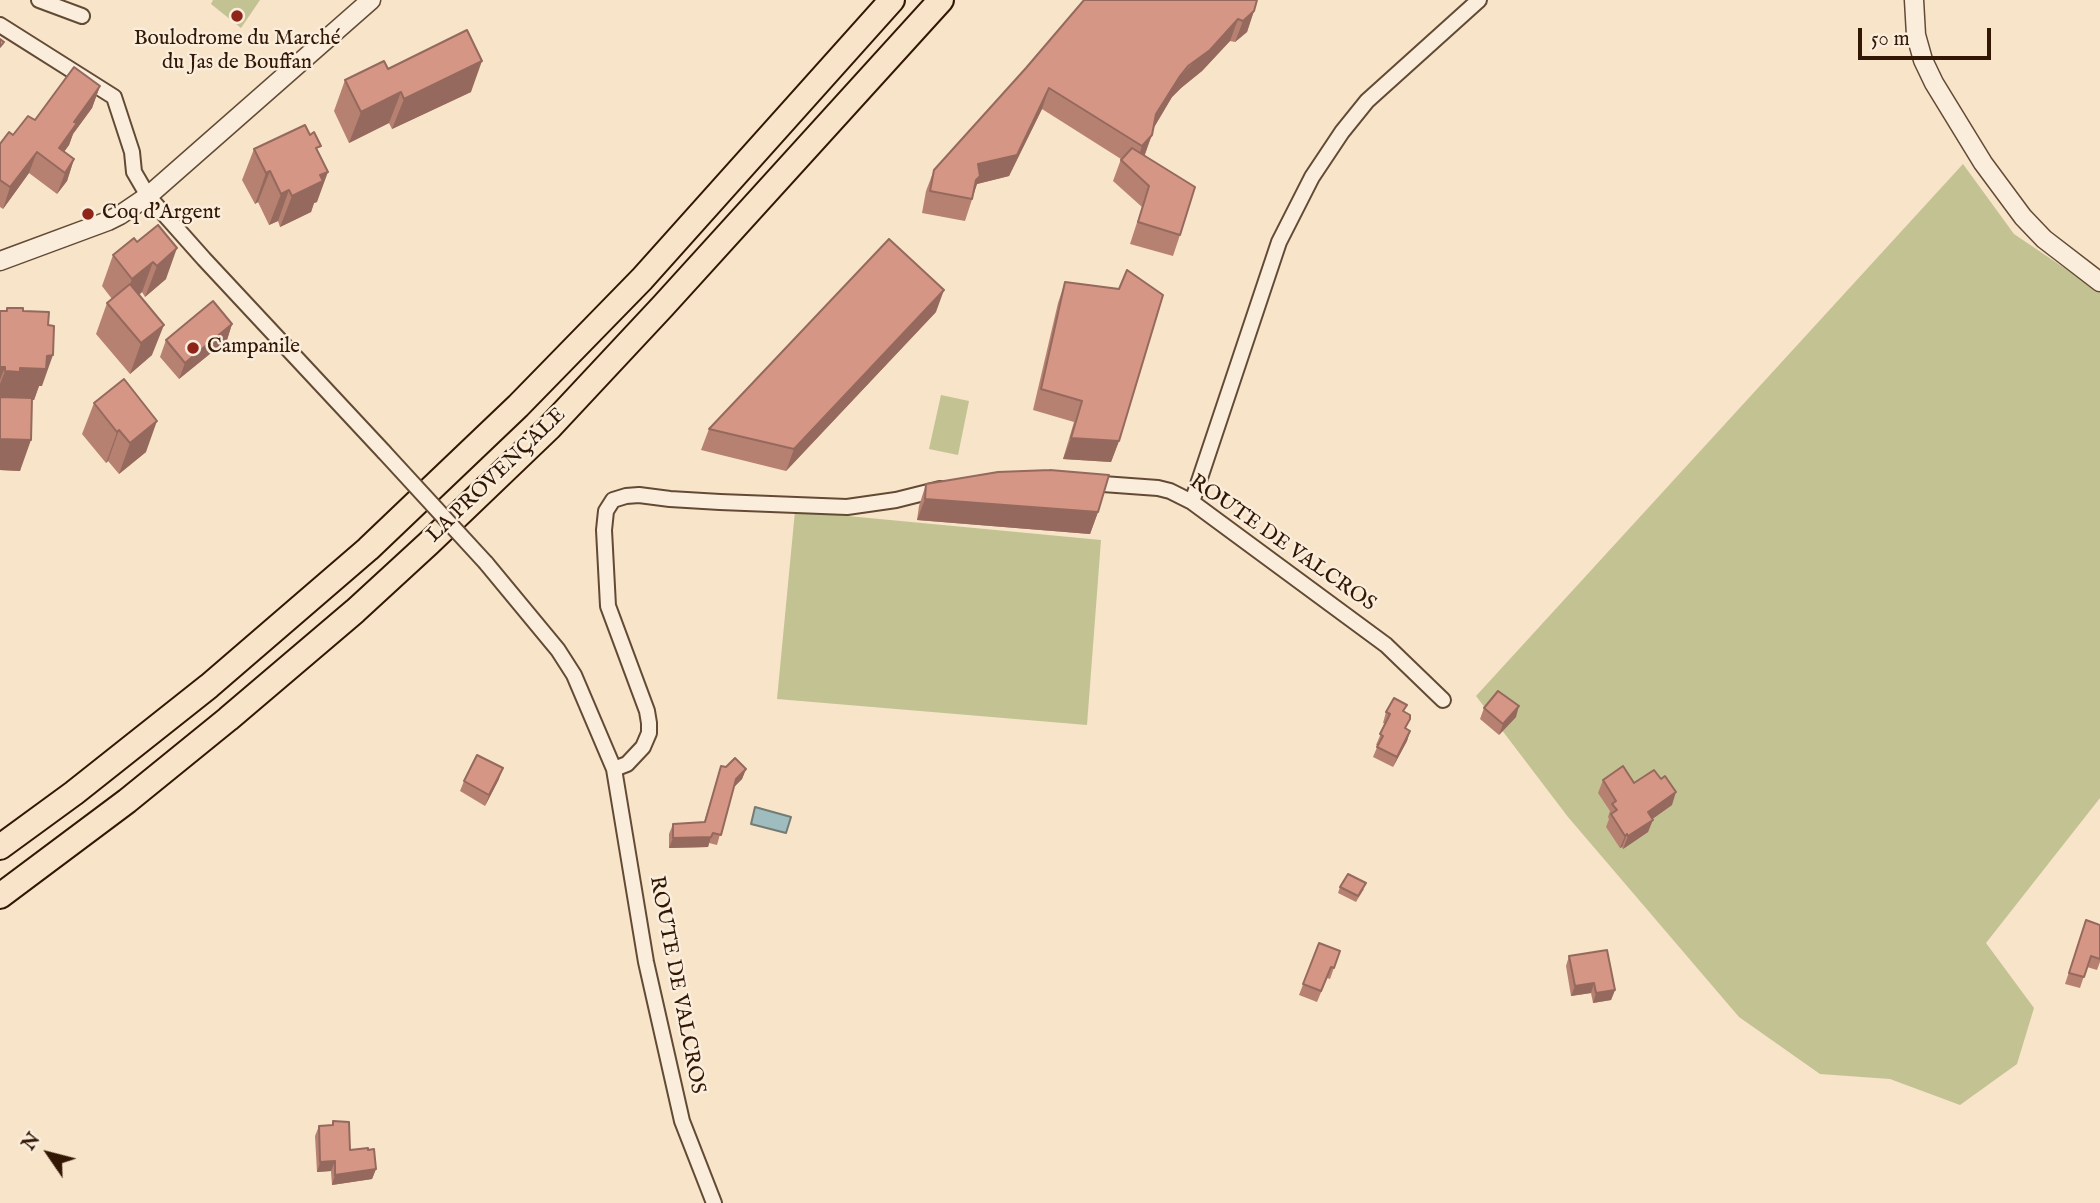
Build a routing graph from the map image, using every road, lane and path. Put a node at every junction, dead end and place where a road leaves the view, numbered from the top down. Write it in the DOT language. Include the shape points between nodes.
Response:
graph roads {
  1 [pos="39,0"];
  2 [pos="371,0"];
  3 [pos="879,0"];
  4 [pos="892,0"];
  5 [pos="941,0"];
  6 [pos="1479,0"];
  7 [pos="1915,2"];
  8 [pos="82,16"];
  9 [pos="0,25"];
  10 [pos="148,196"];
  11 [pos="695,221"];
  12 [pos="0,261"];
  13 [pos="2100,282"];
  14 [pos="1079,482"];
  15 [pos="958,486"];
  16 [pos="1192,502"];
  17 [pos="1443,700"];
  18 [pos="614,769"];
  19 [pos="0,847"];
  20 [pos="0,896"];
  21 [pos="714,1203"];
  1 -- 8 [label="street"];
  2 -- 10 [label="street"];
  3 -- 11 [label="highway"];
  4 -- 11 [label="highway, LA PROVENÇALE"];
  5 -- 20 [label="highway, LA PROVENÇALE" via="549,428 439,534 228,719"];
  6 -- 16 [label="street" via="1367,101 1312,177 1276,250"];
  7 -- 13 [label="street" via="1916,35 1923,60 1983,163 2044,239"];
  9 -- 10 [label="street, ROUTE DE VALCROS" via="114,97 134,172"];
  10 -- 12 [label="street" via="107,222"];
  10 -- 18 [label="street, ROUTE DE VALCROS, bridge" via="486,562 558,650 574,675"];
  11 -- 19 [label="highway, LA PROVENÇALE" via="518,406 368,550 209,686"];
  14 -- 16 [label="street, ROUTE DE VALCROS" via="1158,488"];
  15 -- 18 [label="street" via="847,507 639,495 613,500 604,530 608,606 649,723 643,747 627,764"];
  16 -- 17 [label="street, ROUTE DE VALCROS" via="1387,645"];
  18 -- 21 [label="street, ROUTE DE VALCROS" via="646,962 682,1121"];
}
